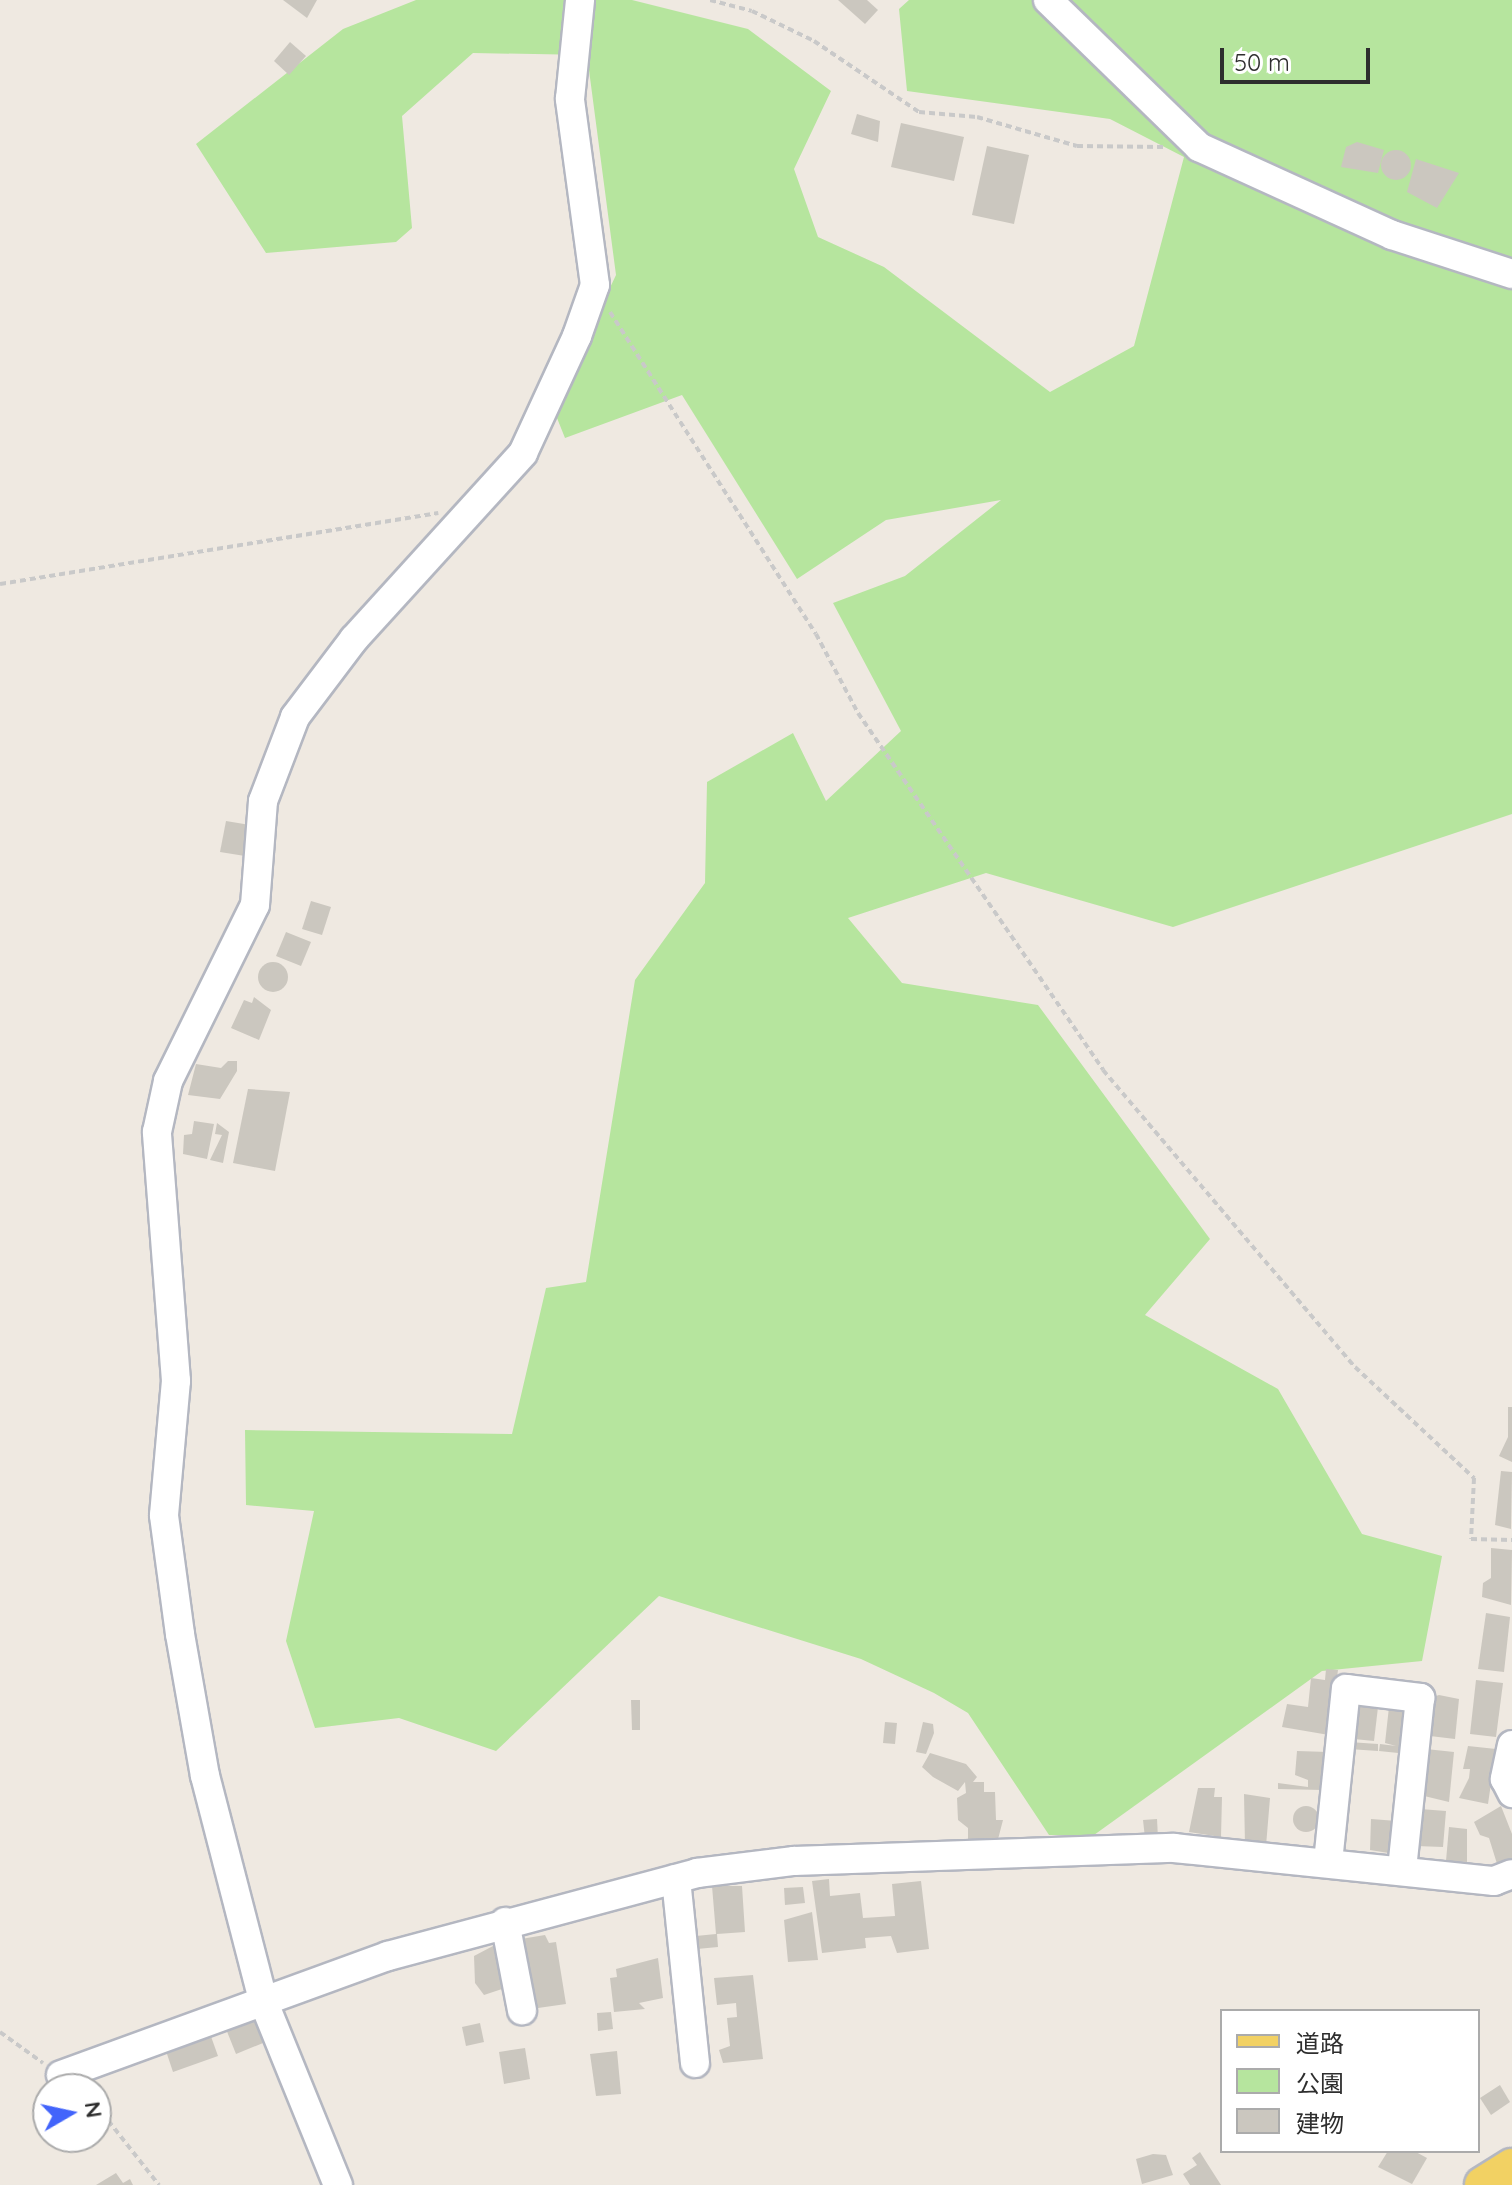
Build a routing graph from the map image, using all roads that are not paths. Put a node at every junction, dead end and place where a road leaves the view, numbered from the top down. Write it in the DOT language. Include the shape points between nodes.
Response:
graph roads {
  1 [pos="580,0"];
  2 [pos="1048,0"];
  3 [pos="1512,274"];
  4 [pos="1512,1745"];
  5 [pos="1512,1793"];
  6 [pos="1328,1862"];
  7 [pos="1402,1869"];
  8 [pos="1512,1874"];
  9 [pos="676,1879"];
  10 [pos="505,1922"];
  11 [pos="263,2000"];
  12 [pos="522,2010"];
  13 [pos="695,2063"];
  14 [pos="66,2073"];
  15 [pos="1512,2167"];
  16 [pos="338,2185"];
  17 [pos="1483,2185"];
  1 -- 11 [label="street" via="570,99 595,285 523,453 354,639 295,717 263,801 255,905 168,1081 157,1132 176,1381 164,1515 205,1776"];
  2 -- 3 [label="street" via="1199,147 1392,235"];
  4 -- 5 [label="street" via="1505,1779"];
  6 -- 7 [label="street"];
  6 -- 7 [label="street" via="1346,1689 1420,1698"];
  6 -- 9 [label="street" via="1174,1848 794,1861"];
  7 -- 8 [label="street" via="1494,1881"];
  9 -- 10 [label="street"];
  9 -- 13 [label="street"];
  10 -- 11 [label="street"];
  10 -- 12 [label="street"];
  11 -- 14 [label="street"];
  11 -- 16 [label="street"];
  15 -- 17 [label="main road"];
}
